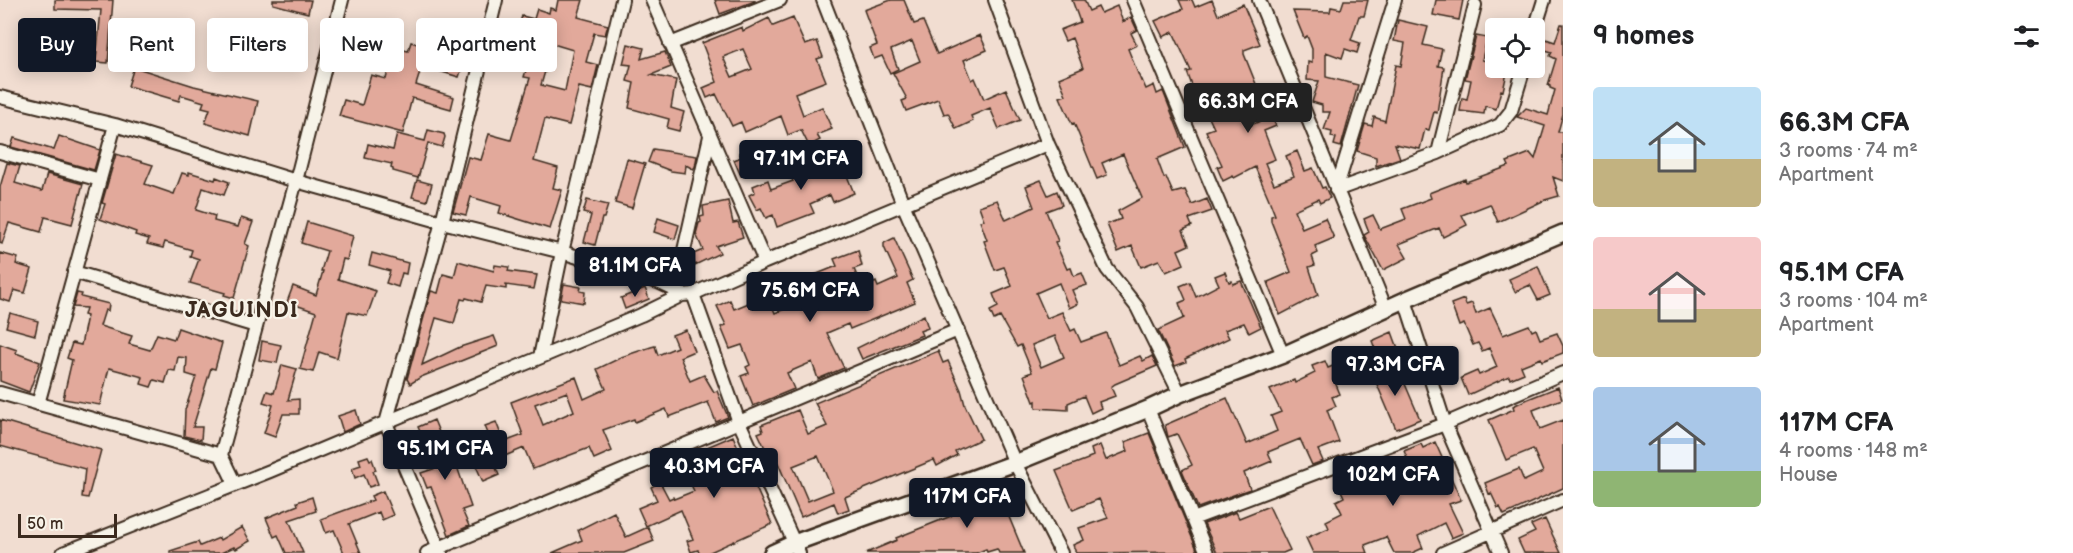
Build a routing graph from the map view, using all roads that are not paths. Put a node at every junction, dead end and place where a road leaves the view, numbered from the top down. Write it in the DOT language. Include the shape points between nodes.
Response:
graph roads {
  1 [pos="342,0"];
  2 [pos="496,0"];
  3 [pos="622,0"];
  4 [pos="652,0"];
  5 [pos="780,0"];
  6 [pos="823,0"];
  7 [pos="995,0"];
  8 [pos="1133,0"];
  9 [pos="1259,0"];
  10 [pos="1395,0"];
  11 [pos="1544,0"];
  12 [pos="1474,6"];
  13 [pos="1538,18"];
  14 [pos="670,44"];
  15 [pos="1521,78"];
  16 [pos="0,97"];
  17 [pos="115,125"];
  18 [pos="710,136"];
  19 [pos="1048,144"];
  20 [pos="0,152"];
  21 [pos="1438,153"];
  22 [pos="100,180"];
  23 [pos="296,181"];
  24 [pos="1336,190"];
  25 [pos="903,204"];
  26 [pos="442,222"];
  27 [pos="1563,233"];
  28 [pos="562,252"];
  29 [pos="765,262"];
  30 [pos="74,272"];
  31 [pos="683,293"];
  32 [pos="1405,300"];
  33 [pos="1386,309"];
  34 [pos="256,326"];
  35 [pos="958,330"];
  36 [pos="1283,355"];
  37 [pos="540,357"];
  38 [pos="1563,373"];
  39 [pos="0,393"];
  40 [pos="1180,394"];
  41 [pos="38,404"];
  42 [pos="1148,410"];
  43 [pos="739,422"];
  44 [pos="386,423"];
  45 [pos="1445,424"];
  46 [pos="221,455"];
  47 [pos="1015,463"];
  48 [pos="235,484"];
  49 [pos="1563,500"];
  50 [pos="1193,519"];
  51 [pos="1493,531"];
  52 [pos="796,548"];
  53 [pos="436,551"];
  54 [pos="63,553"];
  55 [pos="772,553"];
  56 [pos="1060,553"];
  57 [pos="1207,553"];
  58 [pos="1443,553"];
  59 [pos="1501,553"];
  1 -- 23 [label="street"];
  2 -- 26 [label="street"];
  3 -- 28 [label="street"];
  4 -- 14 [label="street"];
  5 -- 14 [label="street"];
  6 -- 25 [label="street"];
  7 -- 19 [label="street"];
  8 -- 36 [label="street"];
  9 -- 24 [label="street"];
  10 -- 24 [label="street"];
  11 -- 13 [label="street"];
  12 -- 21 [label="street"];
  14 -- 18 [label="street"];
  15 -- 21 [label="street" via="1512,111 1500,125"];
  16 -- 17 [label="street"];
  17 -- 22 [label="street"];
  17 -- 23 [label="street"];
  18 -- 29 [label="street"];
  18 -- 31 [label="street"];
  19 -- 25 [label="street"];
  19 -- 40 [label="street" via="1107,269 1137,308"];
  20 -- 22 [label="street"];
  21 -- 24 [label="street"];
  22 -- 30 [label="street"];
  23 -- 26 [label="street"];
  23 -- 34 [label="street"];
  24 -- 33 [label="street"];
  25 -- 29 [label="street"];
  25 -- 35 [label="street"];
  26 -- 28 [label="street"];
  26 -- 44 [label="street"];
  27 -- 32 [label="street"];
  28 -- 31 [label="street"];
  28 -- 37 [label="street"];
  29 -- 31 [label="street"];
  30 -- 34 [label="street"];
  30 -- 41 [label="street"];
  31 -- 37 [label="street"];
  31 -- 43 [label="street"];
  32 -- 33 [label="street"];
  32 -- 45 [label="street"];
  33 -- 36 [label="street"];
  34 -- 46 [label="street"];
  35 -- 43 [label="street"];
  35 -- 47 [label="street"];
  36 -- 40 [label="street"];
  37 -- 44 [label="street"];
  38 -- 45 [label="street"];
  39 -- 41 [label="street"];
  40 -- 42 [label="street"];
  41 -- 46 [label="street"];
  42 -- 47 [label="street"];
  42 -- 50 [label="street"];
  43 -- 52 [label="street"];
  43 -- 53 [label="street"];
  44 -- 48 [label="street"];
  44 -- 53 [label="street"];
  45 -- 50 [label="street"];
  45 -- 51 [label="street"];
  46 -- 48 [label="street"];
  47 -- 52 [label="street"];
  47 -- 56 [label="street"];
  48 -- 54 [label="street"];
  49 -- 51 [label="street"];
  50 -- 57 [label="street"];
  51 -- 58 [label="street"];
  51 -- 59 [label="street"];
  52 -- 55 [label="street"];
}
